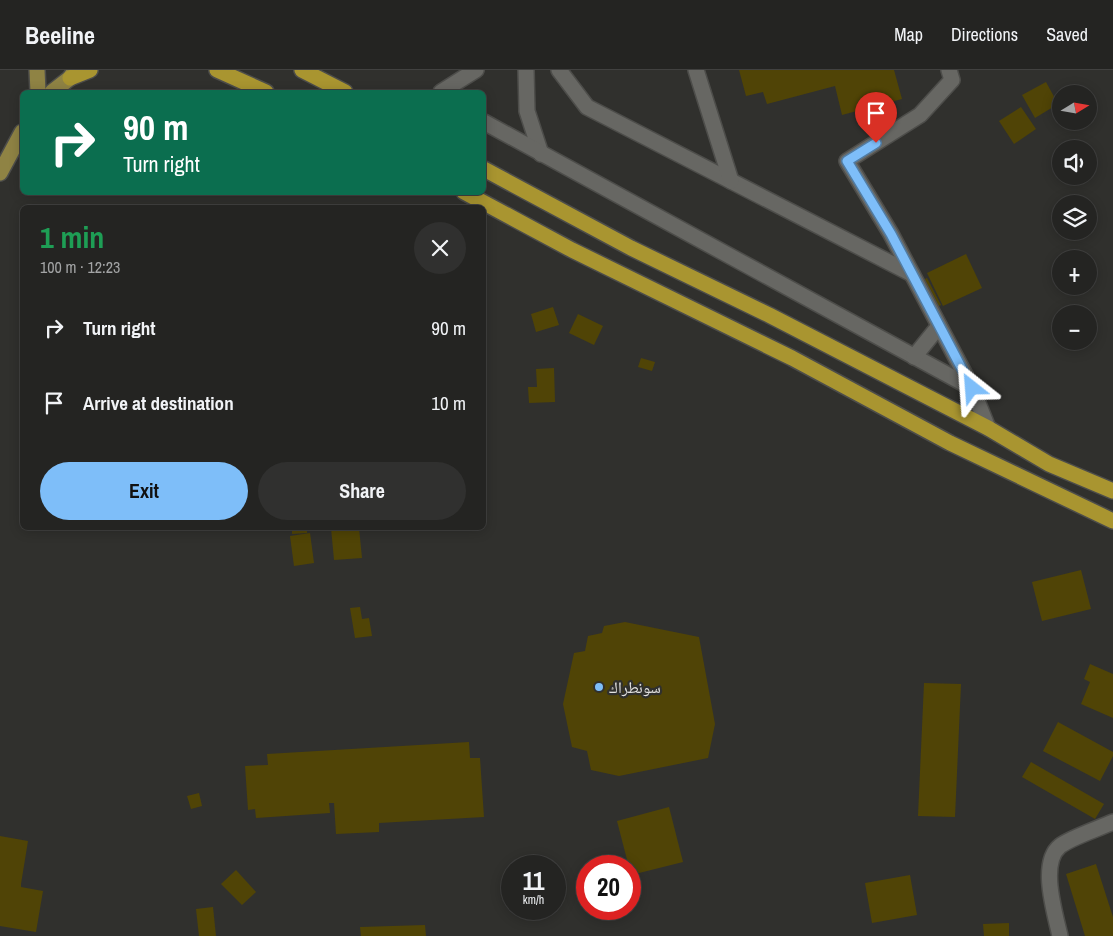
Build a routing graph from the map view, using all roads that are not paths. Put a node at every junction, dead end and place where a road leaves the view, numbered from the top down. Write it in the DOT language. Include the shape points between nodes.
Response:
graph roads {
  1 [pos="37,70"];
  2 [pos="90,70"];
  3 [pos="217,70"];
  4 [pos="302,70"];
  5 [pos="476,70"];
  6 [pos="526,70"];
  7 [pos="559,70"];
  8 [pos="696,70"];
  9 [pos="949,70"];
  10 [pos="73,74"];
  11 [pos="38,90"];
  12 [pos="54,90"];
  13 [pos="262,90"];
  14 [pos="341,90"];
  15 [pos="444,90"];
  16 [pos="486,123"];
  17 [pos="20,136"];
  18 [pos="541,154"];
  19 [pos="486,170"];
  20 [pos="0,173"];
  21 [pos="731,181"];
  22 [pos="470,195"];
  23 [pos="912,274"];
  24 [pos="939,326"];
  25 [pos="914,357"];
  26 [pos="972,388"];
  27 [pos="988,428"];
  28 [pos="1113,491"];
  29 [pos="1113,522"];
  30 [pos="1113,823"];
  31 [pos="1060,936"];
  1 -- 11 [label="main road"];
  2 -- 10 [label="highway"];
  3 -- 13 [label="highway"];
  4 -- 14 [label="highway"];
  5 -- 15 [label="street"];
  6 -- 18 [label="street" via="527,111"];
  7 -- 21 [label="street" via="587,107"];
  8 -- 21 [label="street"];
  9 -- 23 [label="street" via="952,80 920,115 847,161"];
  10 -- 12 [label="main road"];
  16 -- 18 [label="street"];
  17 -- 20 [label="main road"];
  18 -- 25 [label="street"];
  19 -- 27 [label="highway" via="631,248"];
  21 -- 23 [label="street"];
  22 -- 29 [label="highway" via="598,263 792,358 950,443"];
  23 -- 24 [label="street"];
  24 -- 25 [label="street"];
  24 -- 26 [label="street"];
  25 -- 26 [label="street"];
  26 -- 27 [label="street"];
  27 -- 28 [label="highway" via="1049,464"];
  30 -- 31 [label="street" via="1062,844 1054,853 1049,883"];
}
